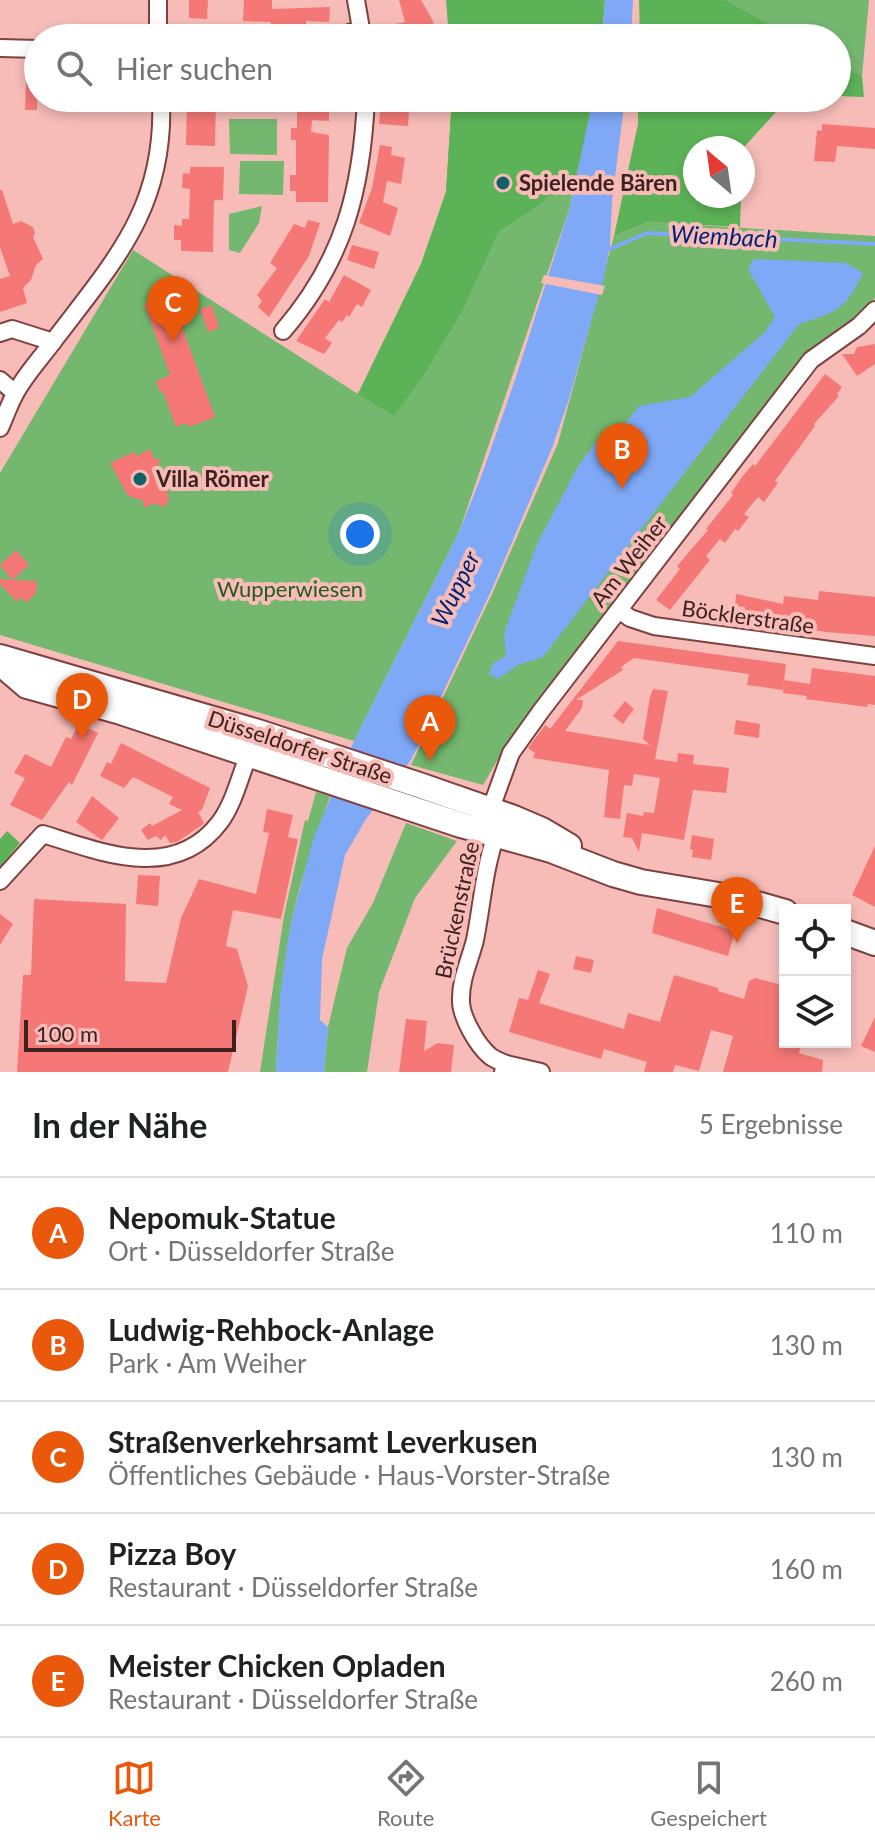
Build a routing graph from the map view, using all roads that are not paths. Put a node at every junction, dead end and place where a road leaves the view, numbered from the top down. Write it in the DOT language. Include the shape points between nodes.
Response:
graph roads {
  1 [pos="158,0"];
  2 [pos="356,0"];
  3 [pos="158,24"];
  4 [pos="360,24"];
  5 [pos="0,48"];
  6 [pos="24,49"];
  7 [pos="162,112"];
  8 [pos="365,112"];
  9 [pos="875,310"];
  10 [pos="283,331"];
  11 [pos="0,333"];
  12 [pos="53,342"];
  13 [pos="0,380"];
  14 [pos="15,393"];
  15 [pos="0,428"];
  16 [pos="619,610"];
  17 [pos="875,656"];
  18 [pos="0,657"];
  19 [pos="0,663"];
  20 [pos="253,743"];
  21 [pos="415,797"];
  22 [pos="490,811"];
  23 [pos="496,835"];
  24 [pos="590,863"];
  25 [pos="0,881"];
  26 [pos="779,910"];
  27 [pos="505,1068"];
  28 [pos="541,1072"];
  1 -- 3 [label="street"];
  2 -- 4 [label="street"];
  5 -- 6 [label="street"];
  7 -- 12 [label="street" via="152,189 135,228"];
  8 -- 10 [label="street" via="364,143 345,228 326,272"];
  9 -- 16 [label="street, Am Weiher" via="811,360"];
  11 -- 12 [label="street" via="12,329"];
  12 -- 14 [label="street"];
  13 -- 14 [label="street"];
  14 -- 15 [label="street"];
  16 -- 17 [label="street, Böcklerstraße" via="654,626"];
  16 -- 22 [label="street, Am Weiher" via="511,753"];
  18 -- 20 [label="main road, Düsseldorfer Straße"];
  19 -- 20 [label="main road, Düsseldorfer Straße" via="27,686"];
  20 -- 21 [label="main road, Düsseldorfer Straße"];
  20 -- 25 [label="street" via="219,823 181,851 147,860 125,858 43,834"];
  21 -- 22 [label="main road, Düsseldorfer Straße"];
  21 -- 23 [label="main road, Düsseldorfer Straße"];
  22 -- 24 [label="main road, Düsseldorfer Straße" via="542,830"];
  23 -- 24 [label="main road, Düsseldorfer Straße"];
  23 -- 27 [label="street, Brückenstraße" via="460,1003 483,1047"];
  24 -- 26 [label="main road, Düsseldorfer Straße" via="641,882"];
  27 -- 28 [label="street"];
}
